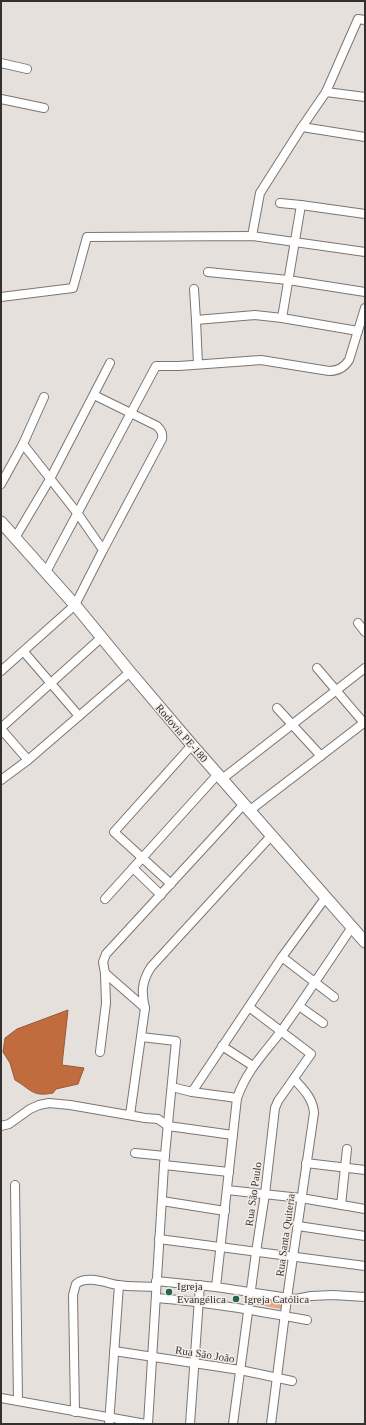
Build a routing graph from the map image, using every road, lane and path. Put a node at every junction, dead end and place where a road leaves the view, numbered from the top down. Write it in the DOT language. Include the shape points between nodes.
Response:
graph roads {
  1 [pos="365,20"];
  2 [pos="1,63"];
  3 [pos="27,69"];
  4 [pos="326,92"];
  5 [pos="365,98"];
  6 [pos="1,99"];
  7 [pos="44,108"];
  8 [pos="302,127"];
  9 [pos="365,137"];
  10 [pos="280,203"];
  11 [pos="301,205"];
  12 [pos="365,214"];
  13 [pos="252,236"];
  14 [pos="295,243"];
  15 [pos="365,252"];
  16 [pos="208,272"];
  17 [pos="288,280"];
  18 [pos="194,290"];
  19 [pos="365,292"];
  20 [pos="1,297"];
  21 [pos="365,308"];
  22 [pos="282,318"];
  23 [pos="196,320"];
  24 [pos="358,331"];
  25 [pos="110,362"];
  26 [pos="198,364"];
  27 [pos="94,395"];
  28 [pos="44,397"];
  29 [pos="131,413"];
  30 [pos="23,444"];
  31 [pos="50,479"];
  32 [pos="1,484"];
  33 [pos="78,514"];
  34 [pos="1,522"];
  35 [pos="15,538"];
  36 [pos="103,550"];
  37 [pos="46,572"];
  38 [pos="75,605"];
  39 [pos="358,623"];
  40 [pos="365,632"];
  41 [pos="102,637"];
  42 [pos="24,652"];
  43 [pos="317,668"];
  44 [pos="365,668"];
  45 [pos="1,671"];
  46 [pos="130,672"];
  47 [pos="51,683"];
  48 [pos="336,691"];
  49 [pos="277,708"];
  50 [pos="79,716"];
  51 [pos="364,723"];
  52 [pos="292,725"];
  53 [pos="1,728"];
  54 [pos="192,745"];
  55 [pos="321,756"];
  56 [pos="28,760"];
  57 [pos="220,777"];
  58 [pos="1,780"];
  59 [pos="246,808"];
  60 [pos="271,836"];
  61 [pos="142,858"];
  62 [pos="133,868"];
  63 [pos="171,884"];
  64 [pos="161,895"];
  65 [pos="326,897"];
  66 [pos="105,899"];
  67 [pos="352,927"];
  68 [pos="365,942"];
  69 [pos="282,957"];
  70 [pos="105,973"];
  71 [pos="314,982"];
  72 [pos="334,997"];
  73 [pos="299,1006"];
  74 [pos="249,1007"];
  75 [pos="145,1008"];
  76 [pos="323,1023"];
  77 [pos="280,1031"];
  78 [pos="141,1037"];
  79 [pos="222,1046"];
  80 [pos="100,1052"];
  81 [pos="253,1066"];
  82 [pos="294,1079"];
  83 [pos="172,1087"];
  84 [pos="192,1092"];
  85 [pos="237,1098"];
  86 [pos="130,1115"];
  87 [pos="1,1126"];
  88 [pos="168,1126"];
  89 [pos="233,1135"];
  90 [pos="347,1150"];
  91 [pos="135,1153"];
  92 [pos="165,1156"];
  93 [pos="306,1163"];
  94 [pos="164,1165"];
  95 [pos="345,1168"];
  96 [pos="365,1170"];
  97 [pos="229,1172"];
  98 [pos="15,1185"];
  99 [pos="227,1190"];
  100 [pos="265,1194"];
  101 [pos="301,1198"];
  102 [pos="162,1201"];
  103 [pos="341,1205"];
  104 [pos="365,1208"];
  105 [pos="225,1211"];
  106 [pos="298,1226"];
  107 [pos="365,1236"];
  108 [pos="159,1239"];
  109 [pos="220,1247"];
  110 [pos="256,1252"];
  111 [pos="293,1256"];
  112 [pos="365,1266"];
  113 [pos="156,1284"];
  114 [pos="119,1285"];
  115 [pos="200,1285"];
  116 [pos="216,1287"];
  117 [pos="251,1292"];
  118 [pos="365,1297"];
  119 [pos="156,1298"];
  120 [pos="287,1298"];
  121 [pos="199,1302"];
  122 [pos="248,1309"];
  123 [pos="284,1316"];
  124 [pos="307,1320"];
  125 [pos="114,1351"];
  126 [pos="153,1357"];
  127 [pos="196,1363"];
  128 [pos="240,1370"];
  129 [pos="277,1378"];
  130 [pos="292,1381"];
  131 [pos="1,1398"];
  132 [pos="18,1401"];
  133 [pos="76,1412"];
  134 [pos="110,1421"];
  135 [pos="147,1424"];
  136 [pos="190,1424"];
  137 [pos="233,1424"];
  138 [pos="271,1424"];
  1 -- 4 [label="street" via="358,19"];
  2 -- 3 [label="street"];
  4 -- 5 [label="street"];
  4 -- 8 [label="street"];
  6 -- 7 [label="street"];
  8 -- 9 [label="street"];
  8 -- 13 [label="street" via="260,193"];
  10 -- 11 [label="street"];
  11 -- 12 [label="street"];
  11 -- 14 [label="street"];
  13 -- 14 [label="street"];
  13 -- 20 [label="street" via="86,237 73,288"];
  14 -- 15 [label="street"];
  14 -- 17 [label="street"];
  16 -- 17 [label="street"];
  17 -- 19 [label="street"];
  17 -- 22 [label="street"];
  18 -- 23 [label="street"];
  21 -- 24 [label="street"];
  22 -- 23 [label="street" via="255,315"];
  22 -- 24 [label="street"];
  23 -- 26 [label="street"];
  24 -- 26 [label="street" via="348,362 342,368 332,371 262,360"];
  25 -- 27 [label="street"];
  26 -- 29 [label="street" via="156,366"];
  27 -- 29 [label="street"];
  27 -- 31 [label="street"];
  28 -- 30 [label="street"];
  29 -- 33 [label="street"];
  29 -- 36 [label="street" via="160,428 162,439"];
  30 -- 31 [label="street"];
  30 -- 32 [label="street"];
  31 -- 33 [label="street"];
  31 -- 35 [label="street"];
  33 -- 36 [label="street"];
  33 -- 37 [label="street"];
  34 -- 35 [label="main road, Rodovia PE-180"];
  35 -- 37 [label="main road, Rodovia PE-180"];
  36 -- 38 [label="street"];
  37 -- 38 [label="main road, Rodovia PE-180"];
  38 -- 41 [label="main road, Rodovia PE-180"];
  38 -- 42 [label="street"];
  39 -- 40 [label="street"];
  41 -- 46 [label="main road, Rodovia PE-180"];
  41 -- 47 [label="street"];
  42 -- 45 [label="street"];
  42 -- 47 [label="street"];
  43 -- 48 [label="street"];
  44 -- 48 [label="street"];
  46 -- 50 [label="street"];
  46 -- 54 [label="main road, Rodovia PE-180"];
  47 -- 50 [label="street"];
  47 -- 53 [label="street"];
  48 -- 51 [label="street"];
  48 -- 52 [label="street"];
  49 -- 52 [label="street"];
  50 -- 56 [label="street"];
  51 -- 55 [label="street"];
  52 -- 55 [label="street"];
  52 -- 57 [label="street"];
  53 -- 56 [label="street"];
  54 -- 57 [label="main road, Rodovia PE-180"];
  54 -- 61 [label="street" via="114,832"];
  55 -- 59 [label="street"];
  56 -- 58 [label="street"];
  57 -- 59 [label="main road, Rodovia PE-180"];
  57 -- 61 [label="street"];
  59 -- 60 [label="main road, Rodovia PE-180"];
  59 -- 63 [label="street"];
  60 -- 65 [label="main road, Rodovia PE-180"];
  60 -- 75 [label="street" via="151,967 143,983"];
  61 -- 62 [label="street"];
  61 -- 63 [label="street"];
  62 -- 64 [label="street"];
  62 -- 66 [label="street"];
  63 -- 64 [label="street"];
  64 -- 70 [label="street" via="108,951 103,962"];
  65 -- 67 [label="main road, Rodovia PE-180"];
  65 -- 69 [label="street"];
  67 -- 68 [label="main road, Rodovia PE-180"];
  67 -- 71 [label="street"];
  69 -- 71 [label="street"];
  69 -- 74 [label="street"];
  70 -- 75 [label="street"];
  70 -- 80 [label="street" via="106,1003"];
  71 -- 72 [label="street"];
  71 -- 73 [label="street"];
  73 -- 76 [label="street"];
  73 -- 77 [label="street"];
  74 -- 77 [label="street, Rua São Paulo"];
  74 -- 79 [label="street"];
  75 -- 78 [label="street"];
  77 -- 81 [label="street"];
  77 -- 82 [label="street, Rua São Paulo" via="311,1054"];
  78 -- 83 [label="street" via="176,1041"];
  78 -- 86 [label="street"];
  79 -- 81 [label="street"];
  79 -- 84 [label="street"];
  81 -- 85 [label="street"];
  82 -- 93 [label="street, Rua Santa Quiteria" via="308,1095 313,1110"];
  82 -- 100 [label="street, Rua São Paulo" via="275,1108"];
  83 -- 84 [label="street"];
  83 -- 88 [label="street"];
  84 -- 85 [label="street"];
  85 -- 89 [label="street"];
  86 -- 87 [label="street" via="50,1103 30,1109 9,1124"];
  86 -- 88 [label="street" via="158,1119"];
  88 -- 89 [label="street"];
  88 -- 92 [label="street"];
  89 -- 97 [label="street"];
  90 -- 95 [label="street"];
  91 -- 92 [label="street"];
  92 -- 94 [label="street"];
  93 -- 95 [label="street"];
  93 -- 101 [label="street, Rua Santa Quiteria"];
  94 -- 97 [label="street"];
  94 -- 102 [label="street"];
  95 -- 96 [label="street"];
  95 -- 103 [label="street"];
  97 -- 99 [label="street"];
  98 -- 132 [label="street"];
  99 -- 100 [label="street"];
  99 -- 105 [label="street"];
  100 -- 101 [label="street"];
  100 -- 110 [label="street, Rua São Paulo"];
  101 -- 103 [label="street"];
  101 -- 106 [label="street, Rua Santa Quiteria"];
  102 -- 105 [label="street"];
  102 -- 108 [label="street"];
  103 -- 104 [label="street"];
  105 -- 109 [label="street"];
  106 -- 107 [label="street"];
  106 -- 111 [label="street, Rua Santa Quiteria"];
  108 -- 109 [label="street"];
  108 -- 113 [label="street"];
  109 -- 110 [label="street"];
  109 -- 116 [label="street"];
  110 -- 111 [label="street"];
  110 -- 117 [label="street, Rua São Paulo"];
  111 -- 112 [label="street"];
  111 -- 120 [label="street, Rua Santa Quiteria"];
  113 -- 114 [label="street"];
  113 -- 115 [label="street"];
  113 -- 119 [label="street"];
  114 -- 125 [label="street"];
  114 -- 133 [label="street" via="84,1280 77,1282 74,1287"];
  115 -- 116 [label="street"];
  115 -- 121 [label="street"];
  116 -- 117 [label="street"];
  117 -- 120 [label="street"];
  117 -- 122 [label="street, Rua São Paulo"];
  118 -- 120 [label="street"];
  119 -- 121 [label="street"];
  119 -- 126 [label="street"];
  120 -- 123 [label="street, Rua Santa Quiteria"];
  121 -- 122 [label="street"];
  121 -- 127 [label="street"];
  122 -- 123 [label="street"];
  122 -- 128 [label="street, Rua São Paulo"];
  123 -- 124 [label="street"];
  123 -- 129 [label="street, Rua Santa Quiteria"];
  125 -- 126 [label="street, Rua São João"];
  125 -- 134 [label="street"];
  126 -- 127 [label="street, Rua São João"];
  126 -- 135 [label="street"];
  127 -- 128 [label="street, Rua São João"];
  127 -- 136 [label="street"];
  128 -- 129 [label="street, Rua São João"];
  128 -- 137 [label="street, Rua São Paulo"];
  129 -- 130 [label="street, Rua São João"];
  129 -- 138 [label="street, Rua Santa Quiteria"];
  131 -- 132 [label="street"];
  132 -- 133 [label="street"];
  133 -- 134 [label="street"];
  134 -- 135 [label="street"];
}
